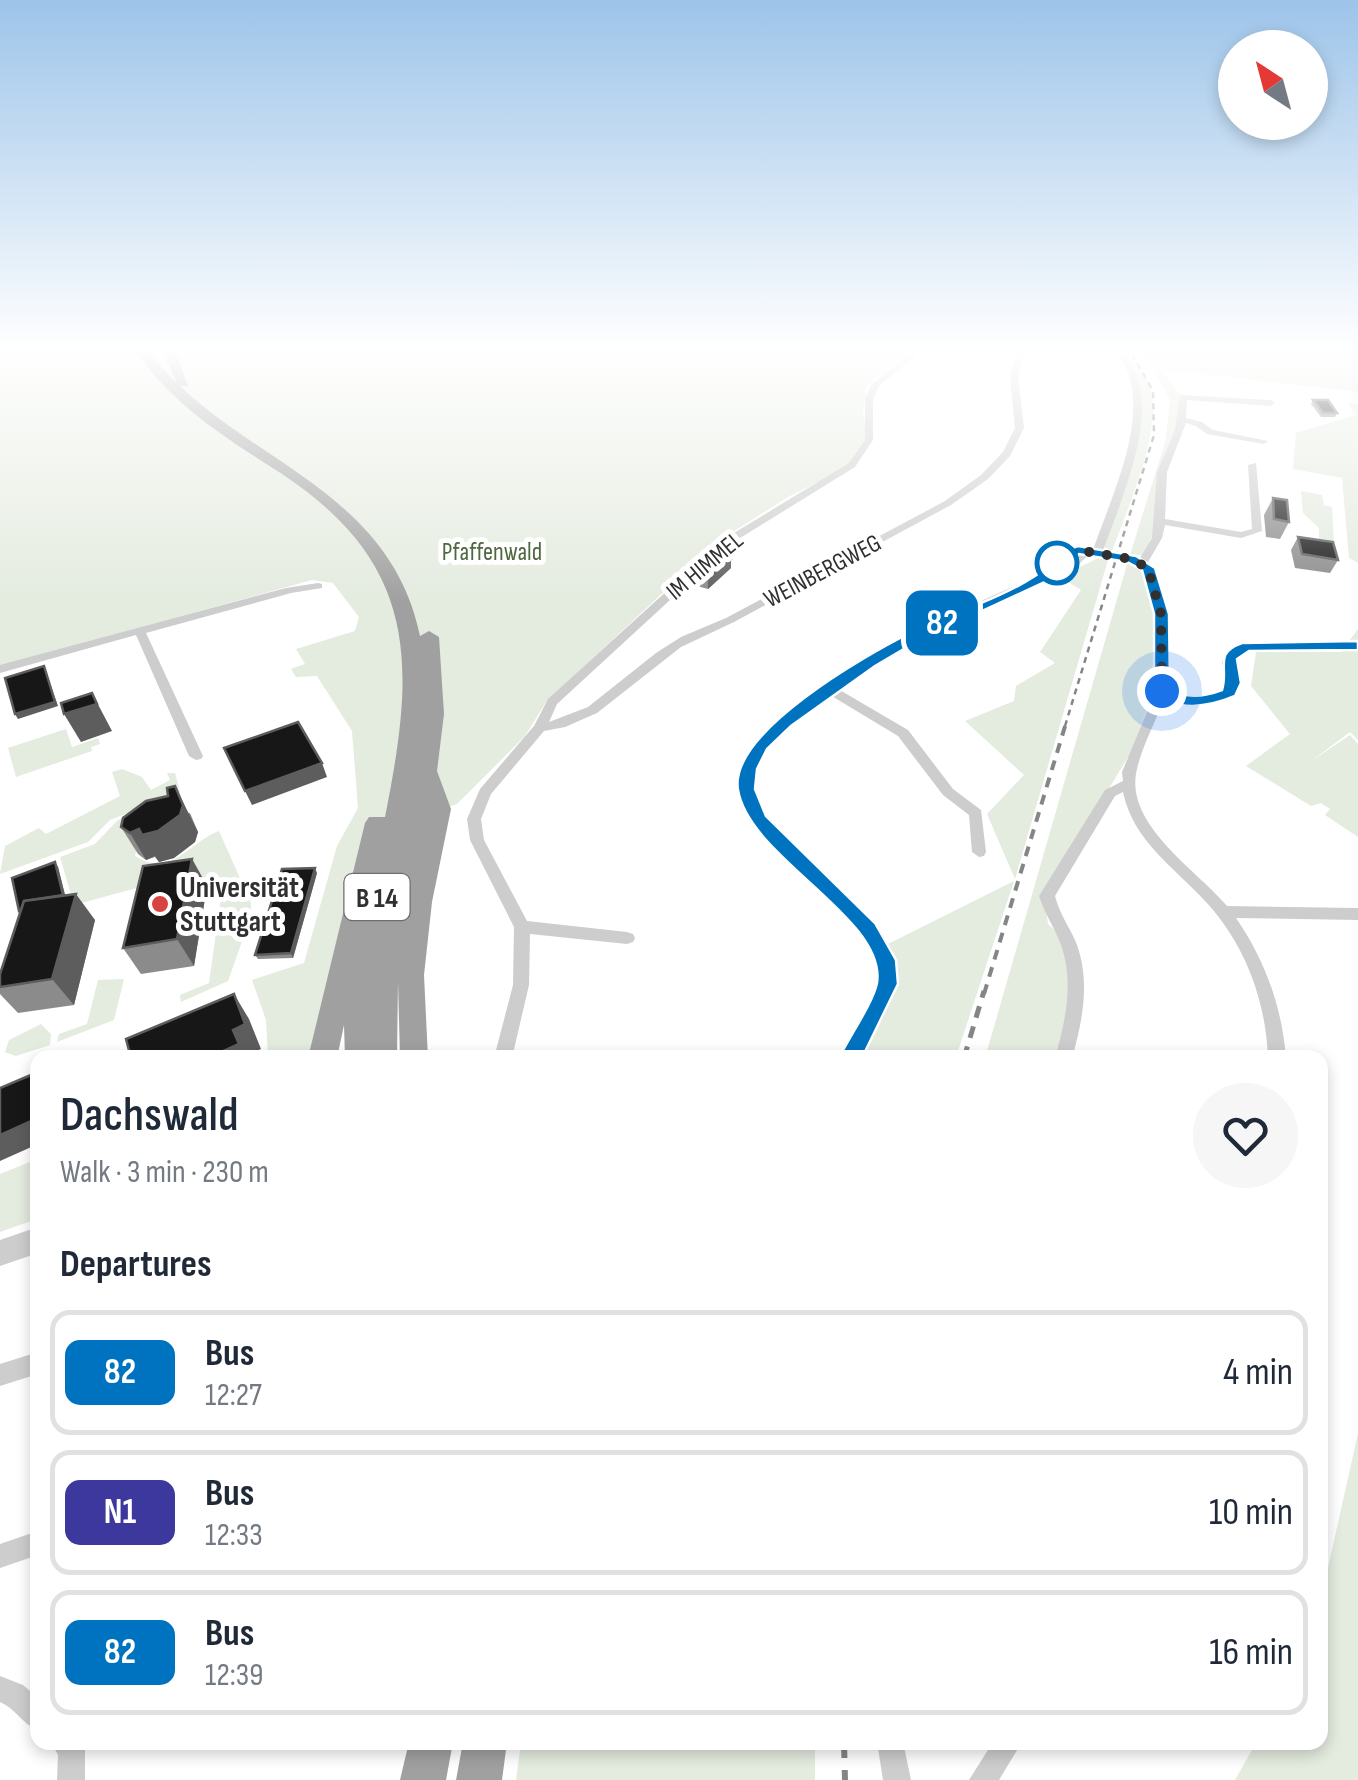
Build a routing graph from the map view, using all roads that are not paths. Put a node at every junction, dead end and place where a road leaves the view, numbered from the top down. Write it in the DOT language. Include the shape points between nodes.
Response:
graph roads {
  1 [pos="227,435"];
  2 [pos="247,435"];
  3 [pos="869,435"];
  4 [pos="1017,435"];
  5 [pos="1132,435"];
  6 [pos="1178,435"];
  7 [pos="1228,435"];
  8 [pos="1264,441"];
  9 [pos="1253,465"];
  10 [pos="1162,522"];
  11 [pos="1091,552"];
  12 [pos="1143,562"];
  13 [pos="318,586"];
  14 [pos="140,631"];
  15 [pos="1358,646"];
  16 [pos="0,669"];
  17 [pos="829,689"];
  18 [pos="1166,695"];
  19 [pos="540,728"];
  20 [pos="408,737"];
  21 [pos="196,756"];
  22 [pos="426,771"];
  23 [pos="1128,784"];
  24 [pos="980,852"];
  25 [pos="1224,912"];
  26 [pos="1358,914"];
  27 [pos="522,928"];
  28 [pos="627,938"];
  29 [pos="329,1049"];
  30 [pos="359,1050"];
  31 [pos="383,1050"];
  32 [pos="414,1050"];
  33 [pos="505,1050"];
  34 [pos="855,1050"];
  35 [pos="1064,1050"];
  36 [pos="1276,1050"];
  37 [pos="30,1243"];
  38 [pos="0,1253"];
  39 [pos="30,1366"];
  40 [pos="0,1375"];
  41 [pos="30,1546"];
  42 [pos="0,1556"];
  43 [pos="0,1689"];
  44 [pos="30,1709"];
  45 [pos="72,1750"];
  46 [pos="417,1750"];
  47 [pos="428,1750"];
  48 [pos="443,1750"];
  49 [pos="484,1750"];
  50 [pos="891,1750"];
  51 [pos="1004,1750"];
  52 [pos="71,1780"];
  53 [pos="422,1780"];
  54 [pos="438,1780"];
  55 [pos="479,1780"];
  56 [pos="897,1780"];
  57 [pos="983,1780"];
  1 -- 20 [label="highway, B 14" via="320,495 371,544 393,579 416,658"];
  2 -- 22 [label="highway, B 14" via="346,501 400,561 432,653"];
  3 -- 19 [label="street, IM HIMMEL" via="852,465 696,566 552,702"];
  4 -- 19 [label="street, WEINBERGWEG" via="978,483 948,502 694,634 598,710"];
  5 -- 11 [label="street" via="1124,478"];
  6 -- 10 [label="street" via="1162,472"];
  7 -- 8 [label="street"];
  9 -- 10 [label="street" via="1257,531 1242,536"];
  10 -- 12 [label="street"];
  11 -- 12 [label="street"];
  11 -- 17 [label="street" via="914,636"];
  12 -- 18 [label="street" via="1161,614"];
  13 -- 14 [label="street"];
  14 -- 16 [label="street"];
  14 -- 21 [label="street"];
  15 -- 18 [label="street" via="1247,646 1231,654 1233,683 1222,698 1194,702"];
  17 -- 24 [label="street" via="904,733 948,792 976,812"];
  17 -- 34 [label="street" via="760,746 746,789 758,819 868,929 885,960 887,984"];
  18 -- 23 [label="street" via="1157,702"];
  19 -- 27 [label="street, IM HIMMEL" via="485,792 474,819 476,840"];
  20 -- 29 [label="highway, B 14" via="399,741 360,884"];
  20 -- 30 [label="highway, B 14" via="362,968"];
  22 -- 31 [label="highway, B 14" via="388,944"];
  22 -- 32 [label="highway, B 14" via="439,809 410,975"];
  23 -- 25 [label="street" via="1147,835"];
  23 -- 35 [label="street" via="1110,793 1047,896 1068,942 1075,979"];
  25 -- 26 [label="street"];
  25 -- 36 [label="street" via="1262,982"];
  27 -- 28 [label="street"];
  27 -- 33 [label="street" via="521,985"];
  37 -- 38 [label="street"];
  39 -- 40 [label="street"];
  41 -- 42 [label="street"];
  43 -- 44 [label="street"];
  45 -- 52 [label="street"];
  46 -- 53 [label="highway"];
  47 -- 53 [label="highway"];
  48 -- 54 [label="highway"];
  49 -- 55 [label="highway"];
  50 -- 56 [label="street"];
  51 -- 57 [label="street"];
}
